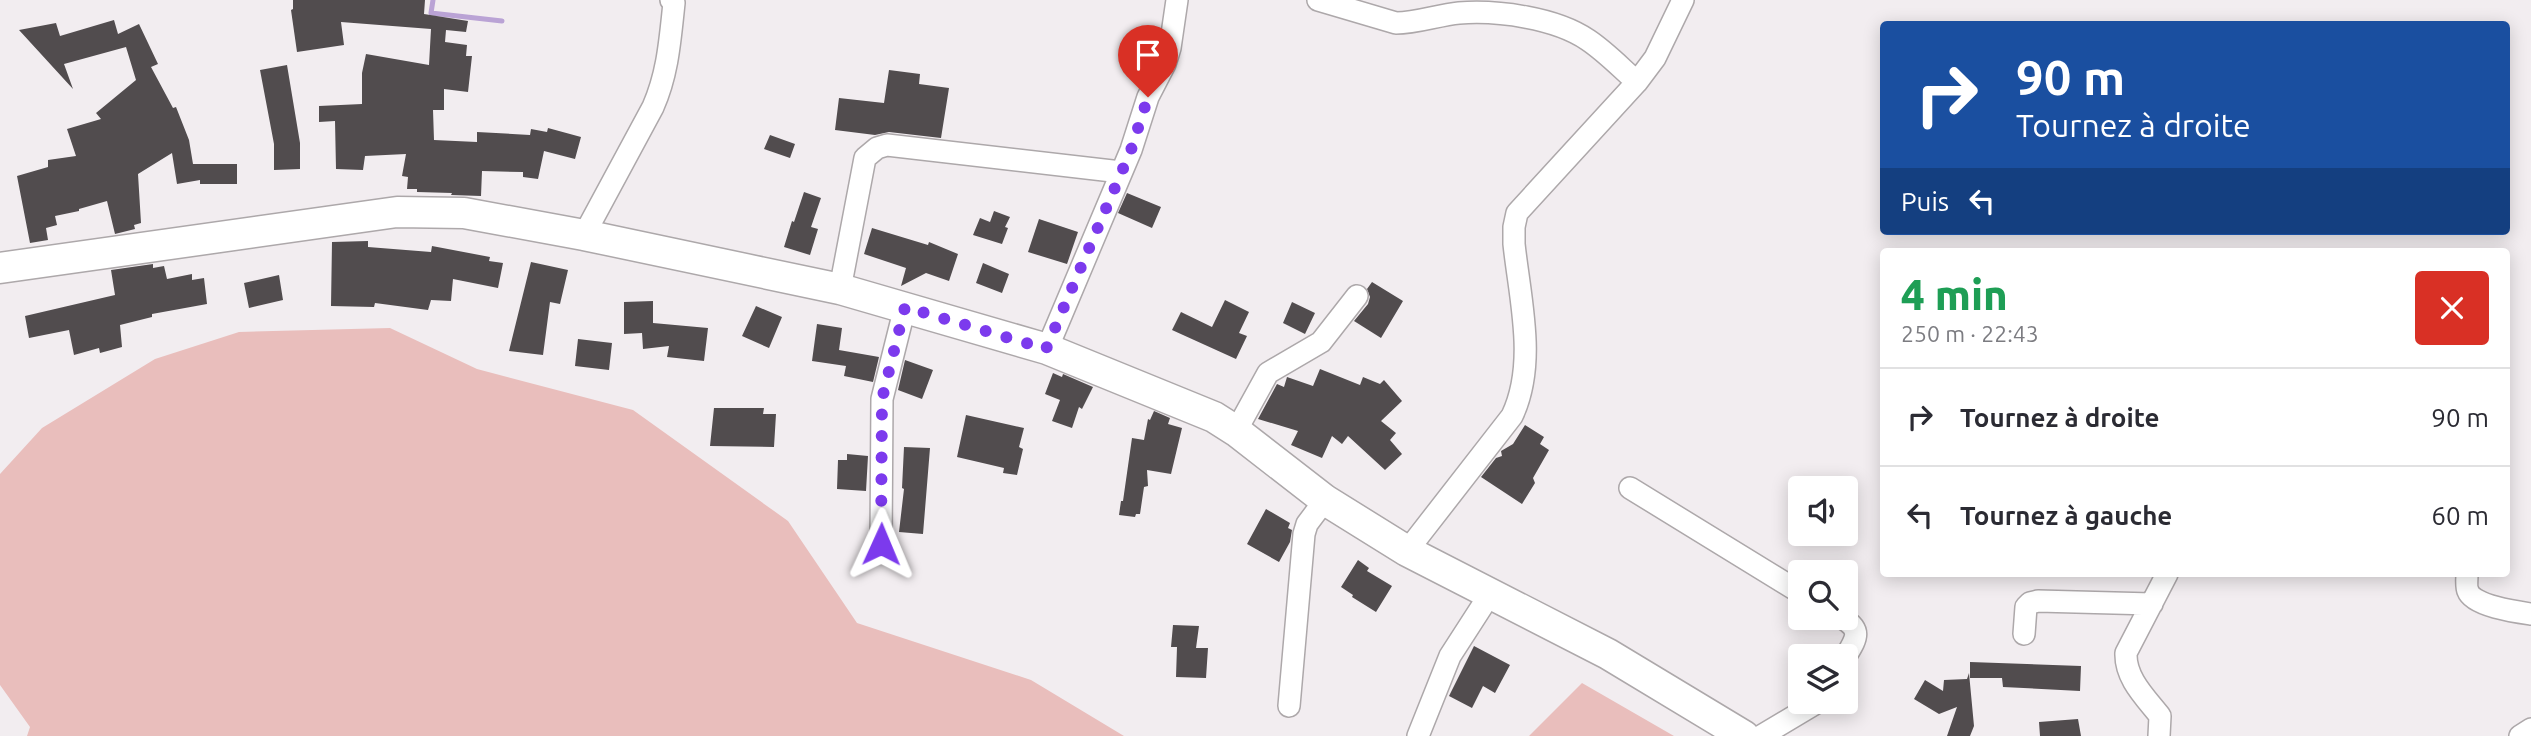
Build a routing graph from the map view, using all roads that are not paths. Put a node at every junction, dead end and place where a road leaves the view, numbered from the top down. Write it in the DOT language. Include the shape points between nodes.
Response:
graph roads {
  1 [pos="671,0"];
  2 [pos="1177,0"];
  3 [pos="1318,0"];
  4 [pos="1683,0"];
  5 [pos="1637,82"];
  6 [pos="1121,172"];
  7 [pos="584,235"];
  8 [pos="0,268"];
  9 [pos="840,289"];
  10 [pos="1357,296"];
  11 [pos="905,307"];
  12 [pos="1046,349"];
  13 [pos="1236,431"];
  14 [pos="1630,488"];
  15 [pos="1325,500"];
  16 [pos="881,544"];
  17 [pos="1407,551"];
  18 [pos="2166,577"];
  19 [pos="2467,577"];
  20 [pos="1788,585"];
  21 [pos="1490,594"];
  22 [pos="2152,604"];
  23 [pos="2531,614"];
  24 [pos="2024,634"];
  25 [pos="1289,706"];
  26 [pos="1798,714"];
  27 [pos="2531,729"];
  28 [pos="1418,736"];
  29 [pos="1744,736"];
  30 [pos="1761,736"];
  31 [pos="2158,736"];
  32 [pos="2520,736"];
  1 -- 7 [label="street" via="669,61 663,85"];
  2 -- 6 [label="street" via="1170,48"];
  3 -- 5 [label="street" via="1396,23 1460,13 1525,16 1590,41"];
  4 -- 5 [label="street" via="1656,58"];
  5 -- 17 [label="street" via="1517,213 1514,244 1525,353 1519,400 1512,416"];
  6 -- 9 [label="street" via="887,145 877,148 865,159"];
  6 -- 12 [label="street"];
  7 -- 8 [label="main road" via="464,213 397,212"];
  7 -- 9 [label="main road"];
  9 -- 11 [label="main road"];
  10 -- 13 [label="street" via="1321,342 1268,373"];
  11 -- 12 [label="main road"];
  11 -- 16 [label="street" via="882,399"];
  12 -- 13 [label="main road" via="1185,403"];
  13 -- 15 [label="main road"];
  14 -- 20 [label="street"];
  15 -- 17 [label="main road"];
  15 -- 25 [label="street" via="1304,534"];
  17 -- 21 [label="main road"];
  18 -- 22 [label="street"];
  19 -- 23 [label="street" via="2471,596 2504,610"];
  21 -- 28 [label="street" via="1450,656"];
  21 -- 29 [label="main road" via="1608,654"];
  22 -- 24 [label="street" via="2038,601 2026,607"];
  22 -- 31 [label="street" via="2126,653 2125,666 2160,716"];
  26 -- 30 [label="street"];
  27 -- 32 [label="street"];
}
